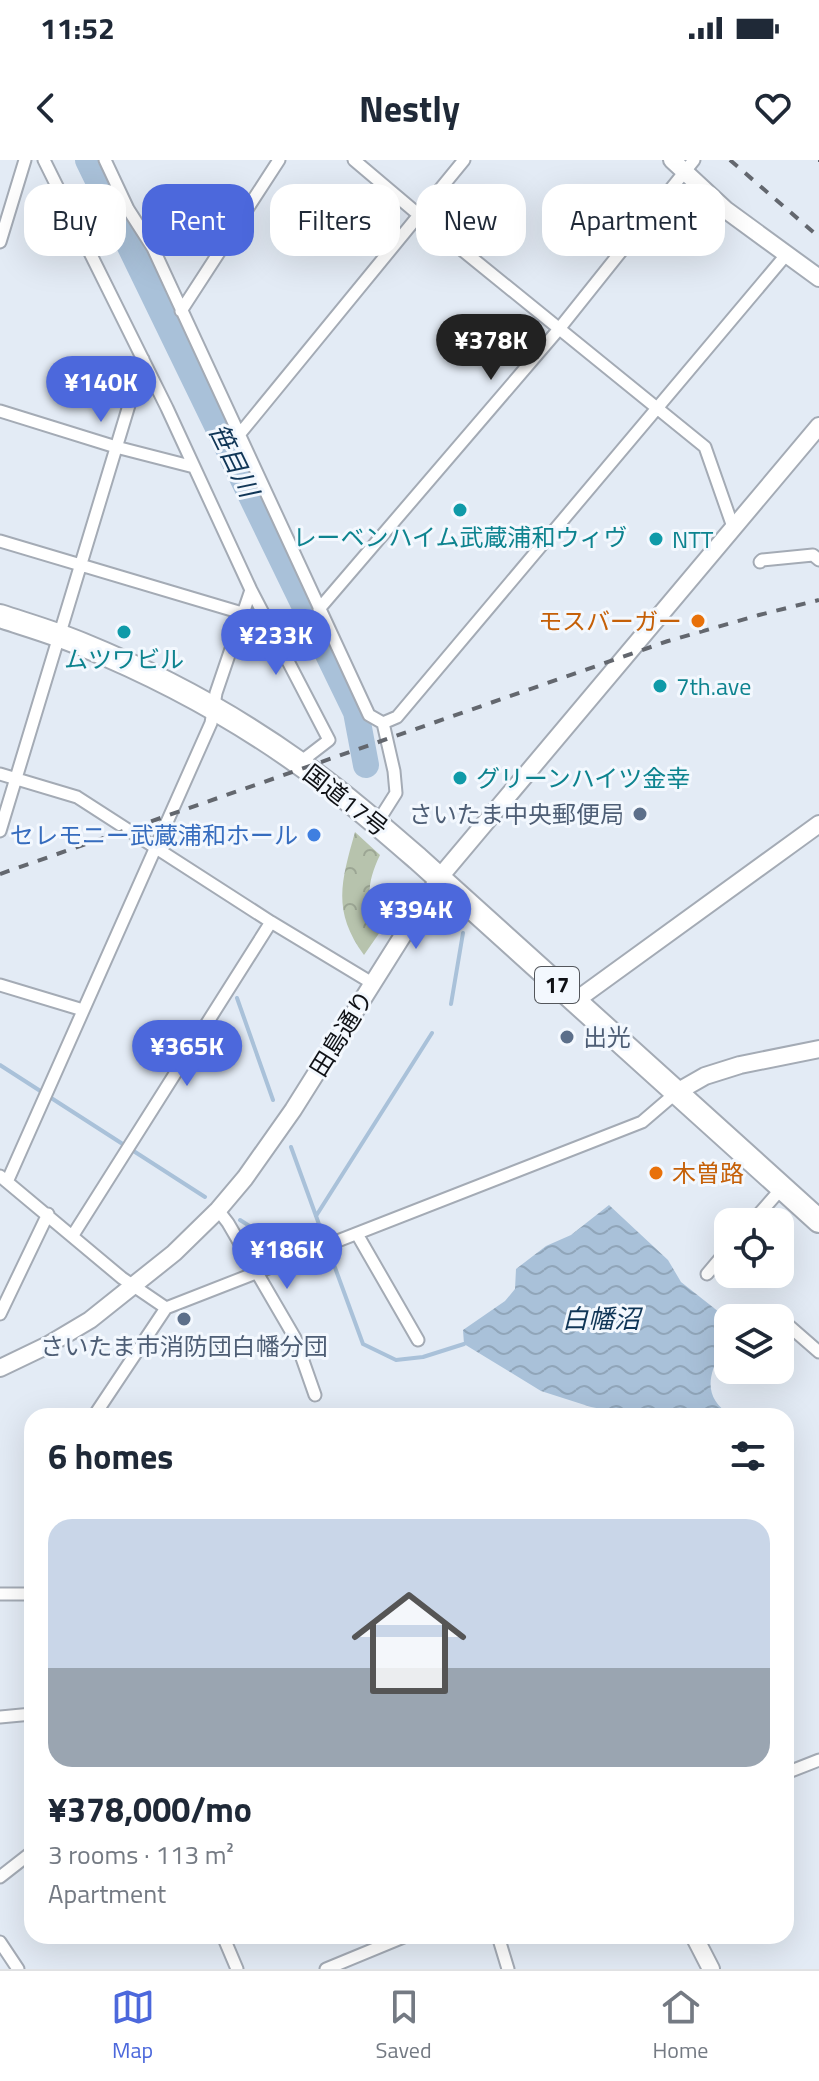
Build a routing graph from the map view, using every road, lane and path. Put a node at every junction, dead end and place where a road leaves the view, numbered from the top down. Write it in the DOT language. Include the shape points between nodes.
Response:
graph roads {
  1 [pos="25,160"];
  2 [pos="44,160"];
  3 [pos="105,160"];
  4 [pos="279,160"];
  5 [pos="354,160"];
  6 [pos="464,160"];
  7 [pos="672,160"];
  8 [pos="690,166"];
  9 [pos="444,184"];
  10 [pos="416,212"];
  11 [pos="416,219"];
  12 [pos="0,242"];
  13 [pos="786,255"];
  14 [pos="469,256"];
  15 [pos="819,278"];
  16 [pos="181,311"];
  17 [pos="559,329"];
  18 [pos="143,359"];
  19 [pos="656,407"];
  20 [pos="0,411"];
  21 [pos="819,426"];
  22 [pos="238,436"];
  23 [pos="116,447"];
  24 [pos="194,467"];
  25 [pos="733,527"];
  26 [pos="0,541"];
  27 [pos="819,560"];
  28 [pos="760,562"];
  29 [pos="80,565"];
  30 [pos="251,590"];
  31 [pos="319,609"];
  32 [pos="242,613"];
  33 [pos="0,616"];
  34 [pos="60,636"];
  35 [pos="214,708"];
  36 [pos="383,723"];
  37 [pos="299,763"];
  38 [pos="0,774"];
  39 [pos="15,778"];
  40 [pos="377,823"];
  41 [pos="819,824"];
  42 [pos="0,831"];
  43 [pos="156,846"];
  44 [pos="439,878"];
  45 [pos="271,922"];
  46 [pos="372,983"];
  47 [pos="0,985"];
  48 [pos="575,1001"];
  49 [pos="83,1010"];
  50 [pos="819,1049"];
  51 [pos="677,1092"];
  52 [pos="3,1179"];
  53 [pos="781,1189"];
  54 [pos="764,1208"];
  55 [pos="218,1210"];
  56 [pos="48,1214"];
  57 [pos="819,1221"];
  58 [pos="357,1234"];
  59 [pos="73,1235"];
  60 [pos="714,1266"];
  61 [pos="256,1273"];
  62 [pos="707,1274"];
  63 [pos="134,1287"];
  64 [pos="166,1308"];
  65 [pos="0,1314"];
  66 [pos="794,1330"];
  67 [pos="418,1340"];
  68 [pos="819,1352"];
  69 [pos="0,1368"];
  70 [pos="315,1395"];
  71 [pos="99,1408"];
  72 [pos="0,1594"];
  73 [pos="24,1594"];
  74 [pos="24,1715"];
  75 [pos="0,1717"];
  76 [pos="819,1760"];
  77 [pos="794,1770"];
  78 [pos="24,1858"];
  79 [pos="0,1877"];
  80 [pos="0,1942"];
  81 [pos="226,1944"];
  82 [pos="374,1944"];
  83 [pos="500,1944"];
  84 [pos="698,1944"];
  85 [pos="350,1964"];
  86 [pos="18,1969"];
  87 [pos="237,1969"];
  88 [pos="326,1969"];
  89 [pos="508,1969"];
  90 [pos="710,1969"];
  1 -- 12 [label="street"];
  2 -- 18 [label="street"];
  3 -- 16 [label="street"];
  4 -- 16 [label="street"];
  5 -- 10 [label="street"];
  6 -- 9 [label="street"];
  7 -- 8 [label="main road"];
  8 -- 13 [label="main road" via="726,210"];
  8 -- 17 [label="street"];
  11 -- 22 [label="street"];
  13 -- 15 [label="main road"];
  13 -- 19 [label="street"];
  14 -- 17 [label="street"];
  16 -- 22 [label="street"];
  17 -- 19 [label="street"];
  17 -- 31 [label="street"];
  18 -- 23 [label="street"];
  18 -- 24 [label="street"];
  19 -- 25 [label="street" via="705,447"];
  19 -- 36 [label="street" via="397,717"];
  20 -- 23 [label="street"];
  21 -- 25 [label="main road, 田島通り"];
  22 -- 31 [label="street"];
  23 -- 24 [label="street"];
  23 -- 29 [label="street"];
  24 -- 30 [label="street"];
  25 -- 44 [label="main road, 田島通り"];
  26 -- 29 [label="street"];
  27 -- 28 [label="street" via="813,555"];
  29 -- 32 [label="street"];
  29 -- 34 [label="street"];
  30 -- 32 [label="street"];
  30 -- 37 [label="street" via="329,740"];
  31 -- 36 [label="street" via="369,715"];
  32 -- 35 [label="street"];
  33 -- 34 [label="highway, 国道17号 / 17"];
  34 -- 35 [label="highway, 国道17号 / 17"];
  34 -- 39 [label="street"];
  35 -- 37 [label="highway, 国道17号 / 17"];
  35 -- 43 [label="street"];
  36 -- 40 [label="street" via="396,793"];
  37 -- 40 [label="highway, 国道17号 / 17"];
  38 -- 39 [label="street"];
  39 -- 42 [label="street"];
  39 -- 43 [label="street" via="77,797"];
  40 -- 44 [label="highway, 国道17号 / 17"];
  41 -- 48 [label="main road"];
  43 -- 45 [label="street"];
  43 -- 49 [label="street"];
  44 -- 46 [label="main road, 田島通り"];
  44 -- 48 [label="highway, 国道17号 / 17"];
  45 -- 46 [label="street"];
  45 -- 59 [label="street"];
  46 -- 55 [label="main road, 田島通り" via="293,1110"];
  47 -- 49 [label="street"];
  48 -- 51 [label="highway, 国道17号 / 17"];
  49 -- 52 [label="street"];
  50 -- 51 [label="main road" via="740,1065"];
  51 -- 53 [label="highway, 国道17号 / 17"];
  51 -- 58 [label="street" via="642,1122"];
  52 -- 56 [label="street"];
  53 -- 54 [label="street"];
  53 -- 57 [label="highway, 国道17号 / 17"];
  55 -- 61 [label="street"];
  55 -- 63 [label="main road, 田島通り"];
  56 -- 59 [label="street"];
  56 -- 65 [label="street"];
  58 -- 61 [label="street"];
  58 -- 67 [label="street"];
  59 -- 63 [label="street"];
  60 -- 62 [label="street"];
  61 -- 64 [label="street"];
  61 -- 70 [label="street" via="295,1338"];
  63 -- 64 [label="street"];
  63 -- 69 [label="main road, 田島通り" via="90,1320"];
  64 -- 71 [label="street"];
  66 -- 68 [label="street"];
  72 -- 73 [label="street"];
  74 -- 75 [label="street"];
  76 -- 77 [label="street"];
  78 -- 79 [label="street"];
  80 -- 86 [label="street"];
  81 -- 87 [label="street"];
  82 -- 85 [label="street"];
  83 -- 89 [label="street"];
  84 -- 90 [label="main road"];
  85 -- 88 [label="street"];
}
